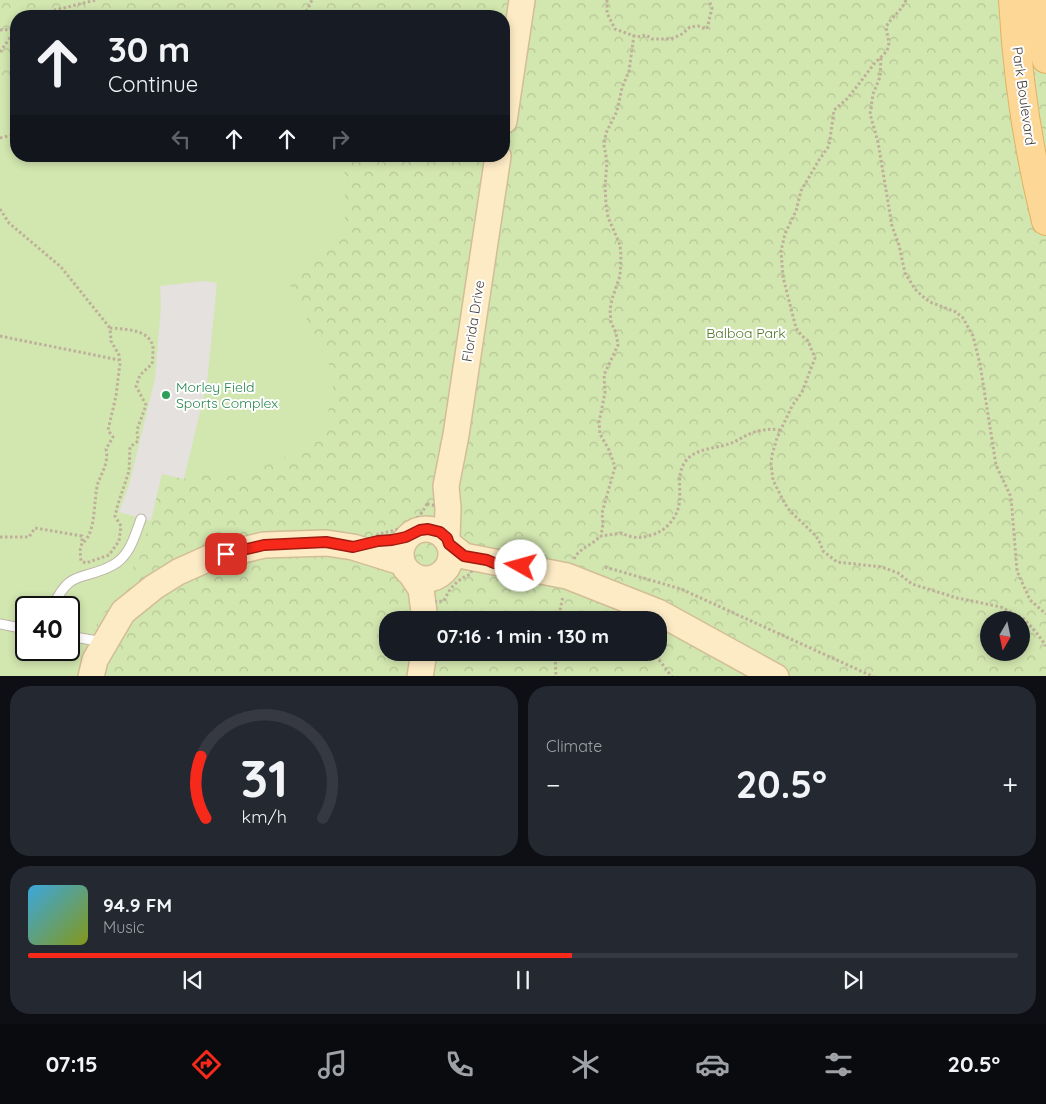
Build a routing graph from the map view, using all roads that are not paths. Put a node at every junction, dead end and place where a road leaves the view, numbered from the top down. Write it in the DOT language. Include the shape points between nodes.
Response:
graph roads {
  1 [pos="522,0"];
  2 [pos="1013,0"];
  3 [pos="1040,0"];
  4 [pos="1046,59"];
  5 [pos="510,81"];
  6 [pos="497,162"];
  7 [pos="1046,221"];
  8 [pos="446,486"];
  9 [pos="141,519"];
  10 [pos="413,534"];
  11 [pos="448,541"];
  12 [pos="353,547"];
  13 [pos="494,563"];
  14 [pos="406,568"];
  15 [pos="441,574"];
  16 [pos="58,596"];
  17 [pos="437,610"];
  18 [pos="424,611"];
  19 [pos="0,624"];
  20 [pos="15,626"];
  21 [pos="80,638"];
  22 [pos="105,642"];
  23 [pos="422,661"];
  24 [pos="91,676"];
  25 [pos="420,676"];
  26 [pos="776,676"];
  1 -- 5 [label="street"];
  2 -- 7 [label="main road, Park Boulevard" via="1025,111"];
  3 -- 4 [label="main road, Park Boulevard"];
  6 -- 8 [label="street, Florida Drive"];
  8 -- 10 [label="street, Florida Drive" via="430,518"];
  8 -- 11 [label="street, Florida Drive"];
  9 -- 16 [label="lane" via="133,541 115,565 76,577"];
  10 -- 11 [label="street" via="428,529 440,532"];
  10 -- 12 [label="street"];
  10 -- 14 [label="street" via="402,544"];
  11 -- 13 [label="street" via="464,556"];
  11 -- 15 [label="street" via="452,549 450,562"];
  12 -- 14 [label="street"];
  12 -- 22 [label="street" via="326,542 264,545 207,559 154,587 123,612"];
  13 -- 15 [label="street"];
  13 -- 26 [label="street" via="567,576 599,588 658,612"];
  14 -- 15 [label="street" via="419,578"];
  14 -- 18 [label="street" via="421,590"];
  15 -- 17 [label="street"];
  19 -- 20 [label="lane"];
  21 -- 22 [label="lane"];
  22 -- 24 [label="street"];
  23 -- 25 [label="street"];
}
